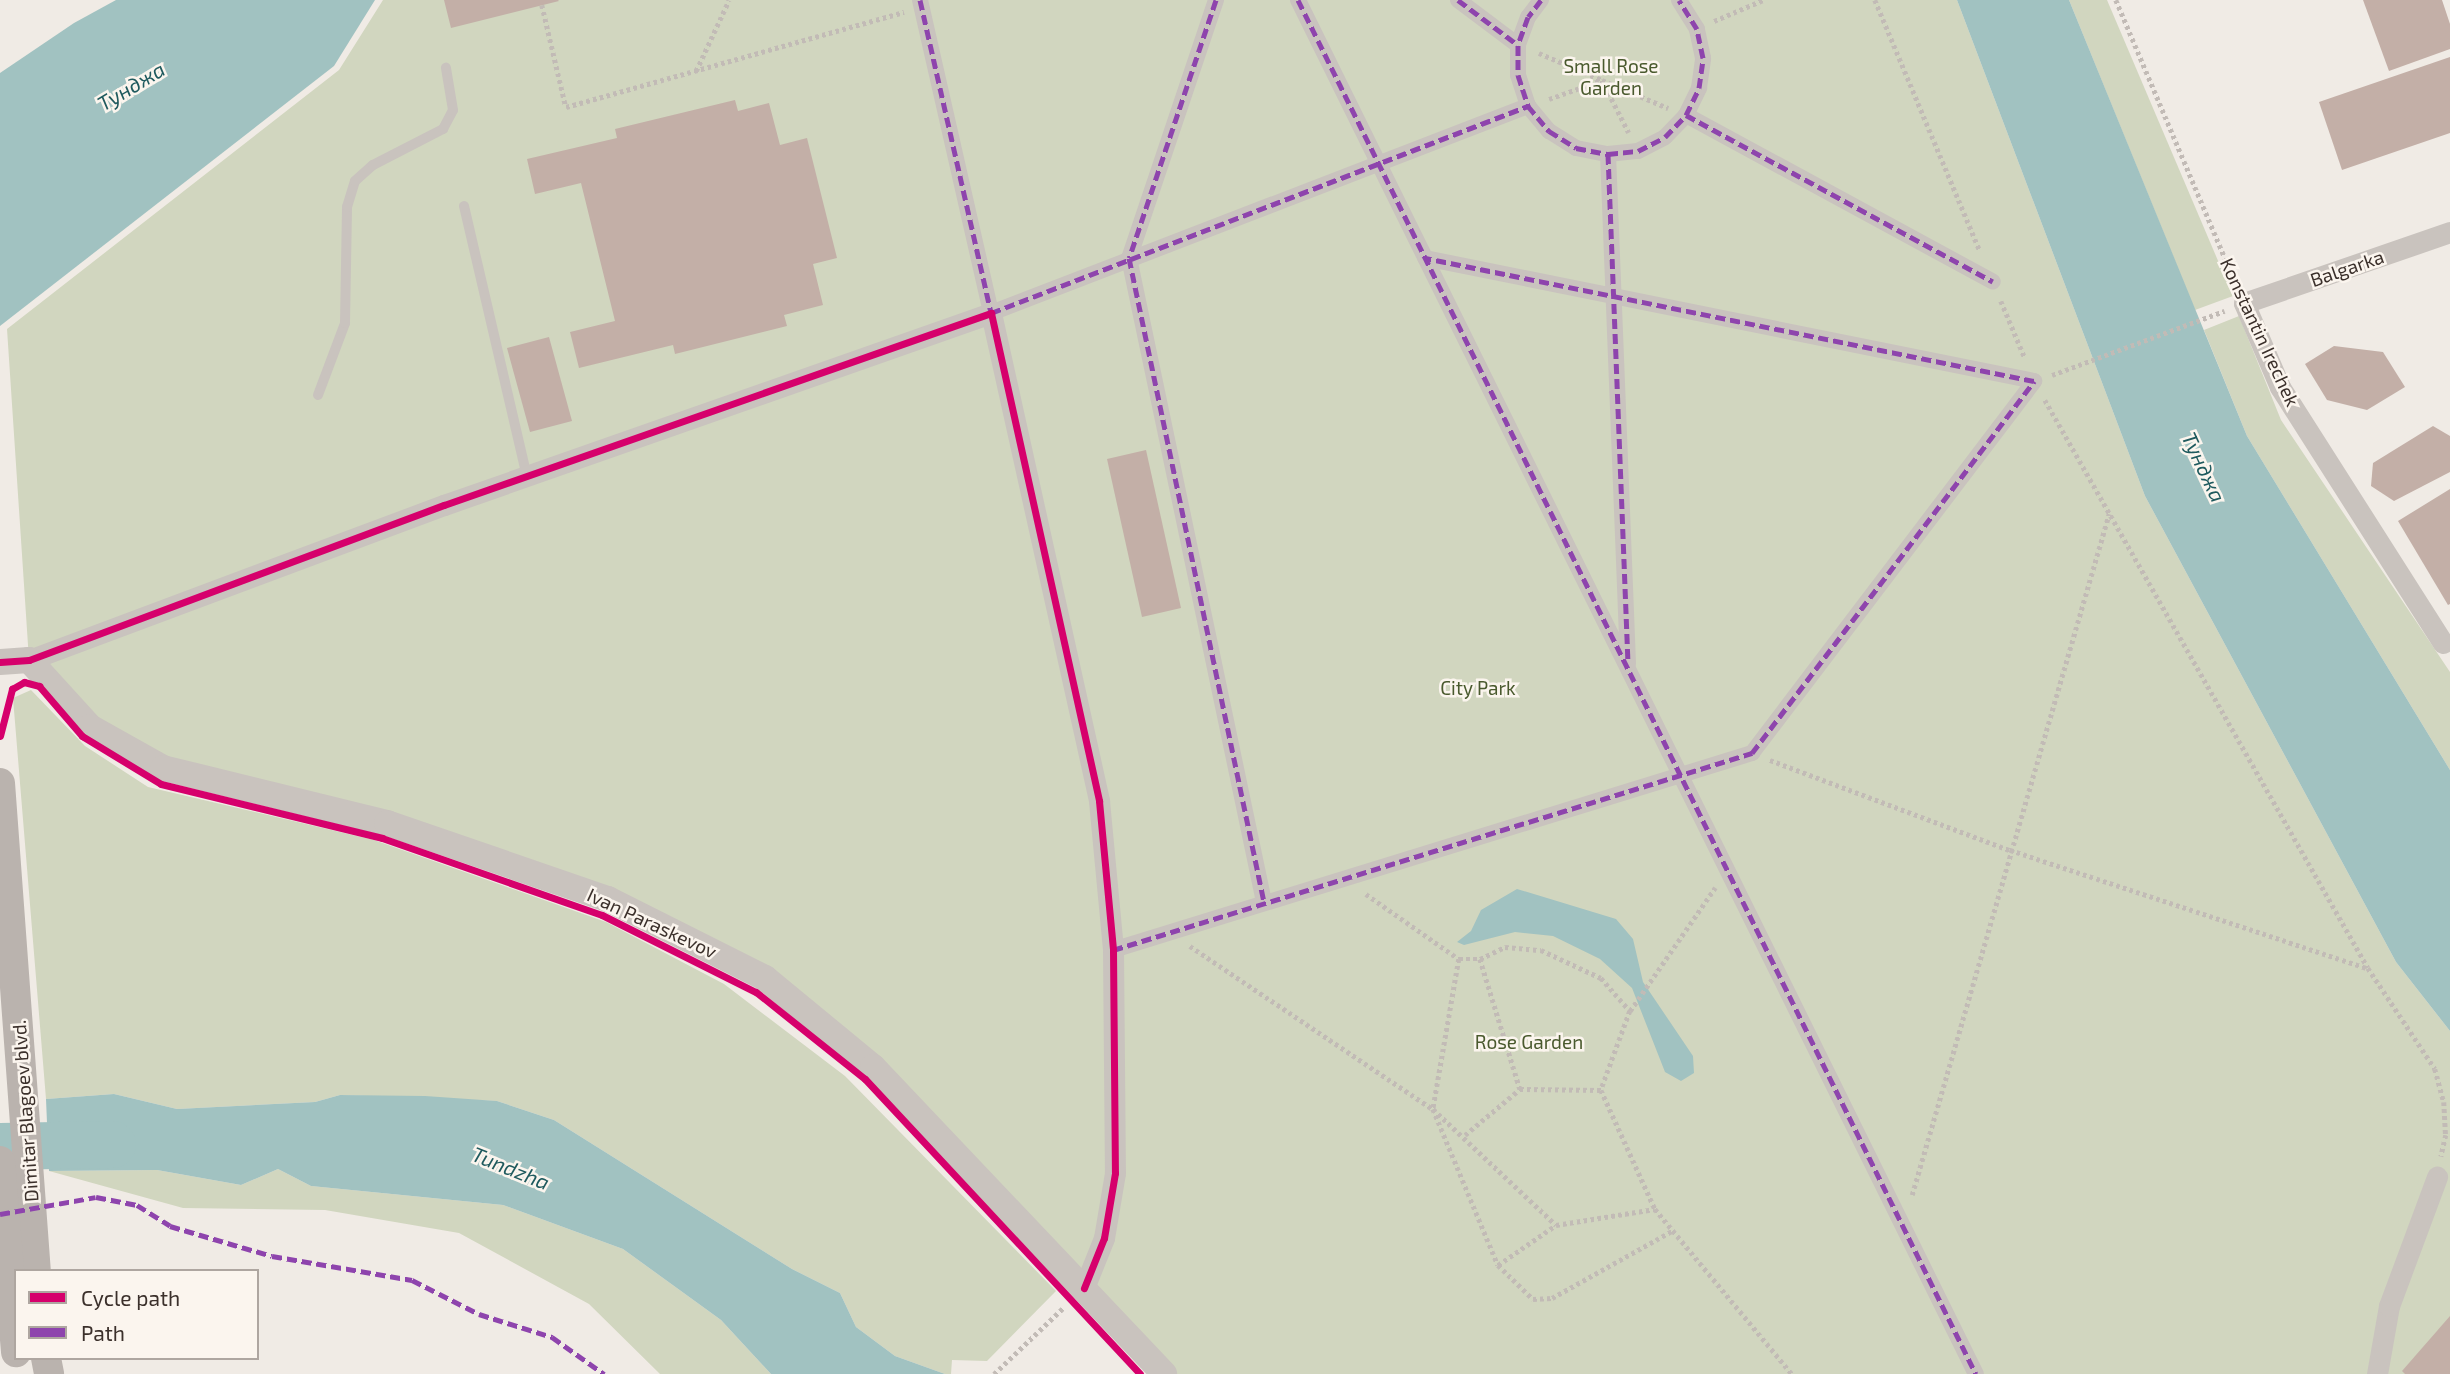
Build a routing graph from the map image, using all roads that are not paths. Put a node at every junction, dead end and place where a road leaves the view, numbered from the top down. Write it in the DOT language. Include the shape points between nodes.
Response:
graph roads {
  1 [pos="1216,0"];
  2 [pos="1298,0"];
  3 [pos="1458,0"];
  4 [pos="1541,0"];
  5 [pos="1679,0"];
  6 [pos="921,4"];
  7 [pos="1518,45"];
  8 [pos="446,68"];
  9 [pos="1528,106"];
  10 [pos="1686,115"];
  11 [pos="1608,154"];
  12 [pos="1378,162"];
  13 [pos="464,206"];
  14 [pos="2450,232"];
  15 [pos="1129,258"];
  16 [pos="1425,258"];
  17 [pos="1993,282"];
  18 [pos="1613,294"];
  19 [pos="2244,303"];
  20 [pos="990,313"];
  21 [pos="318,395"];
  22 [pos="527,476"];
  23 [pos="2443,643"];
  24 [pos="29,660"];
  25 [pos="0,662"];
  26 [pos="1628,670"];
  27 [pos="1680,775"];
  28 [pos="0,783"];
  29 [pos="1264,902"];
  30 [pos="1113,950"];
  31 [pos="0,1161"];
  32 [pos="2437,1177"];
  33 [pos="26,1267"];
  34 [pos="1078,1294"];
  35 [pos="1164,1374"];
  36 [pos="1976,1374"];
  37 [pos="2376,1374"];
  1 -- 15 [label="street"];
  2 -- 12 [label="street"];
  3 -- 7 [label="street"];
  4 -- 7 [label="street" via="1528,17"];
  5 -- 10 [label="street" via="1697,29 1703,58 1699,88"];
  6 -- 20 [label="street"];
  7 -- 9 [label="street" via="1518,75"];
  8 -- 21 [label="lane" via="453,110 443,129 373,164 355,181 347,207 345,323"];
  9 -- 11 [label="street" via="1549,131 1576,148"];
  9 -- 12 [label="street"];
  10 -- 11 [label="street" via="1665,137 1638,150"];
  10 -- 17 [label="street"];
  11 -- 18 [label="street"];
  12 -- 15 [label="street"];
  12 -- 16 [label="street"];
  13 -- 22 [label="lane"];
  14 -- 19 [label="street, Balgarka"];
  15 -- 20 [label="street"];
  15 -- 29 [label="street"];
  16 -- 18 [label="street"];
  16 -- 26 [label="street"];
  18 -- 26 [label="street"];
  18 -- 27 [label="street" via="2034,381 1752,753"];
  19 -- 23 [label="street, Konstantin Irechek" via="2280,387"];
  20 -- 22 [label="street"];
  20 -- 30 [label="street" via="1099,801"];
  22 -- 24 [label="street"];
  24 -- 25 [label="street"];
  24 -- 34 [label="street, Ivan Paraskevov" via="90,727 163,768 387,823 582,890 765,978 873,1067"];
  26 -- 27 [label="street"];
  27 -- 29 [label="street"];
  27 -- 36 [label="street"];
  28 -- 33 [label="main road, Dimitar Blagoev blvd." via="14,951"];
  29 -- 30 [label="street"];
  30 -- 34 [label="street" via="1115,1173 1104,1238"];
  31 -- 33 [label="main road, Dimitar Blagoev blvd."];
  32 -- 37 [label="street" via="2389,1306"];
  34 -- 35 [label="street, Ivan Paraskevov"];
}
